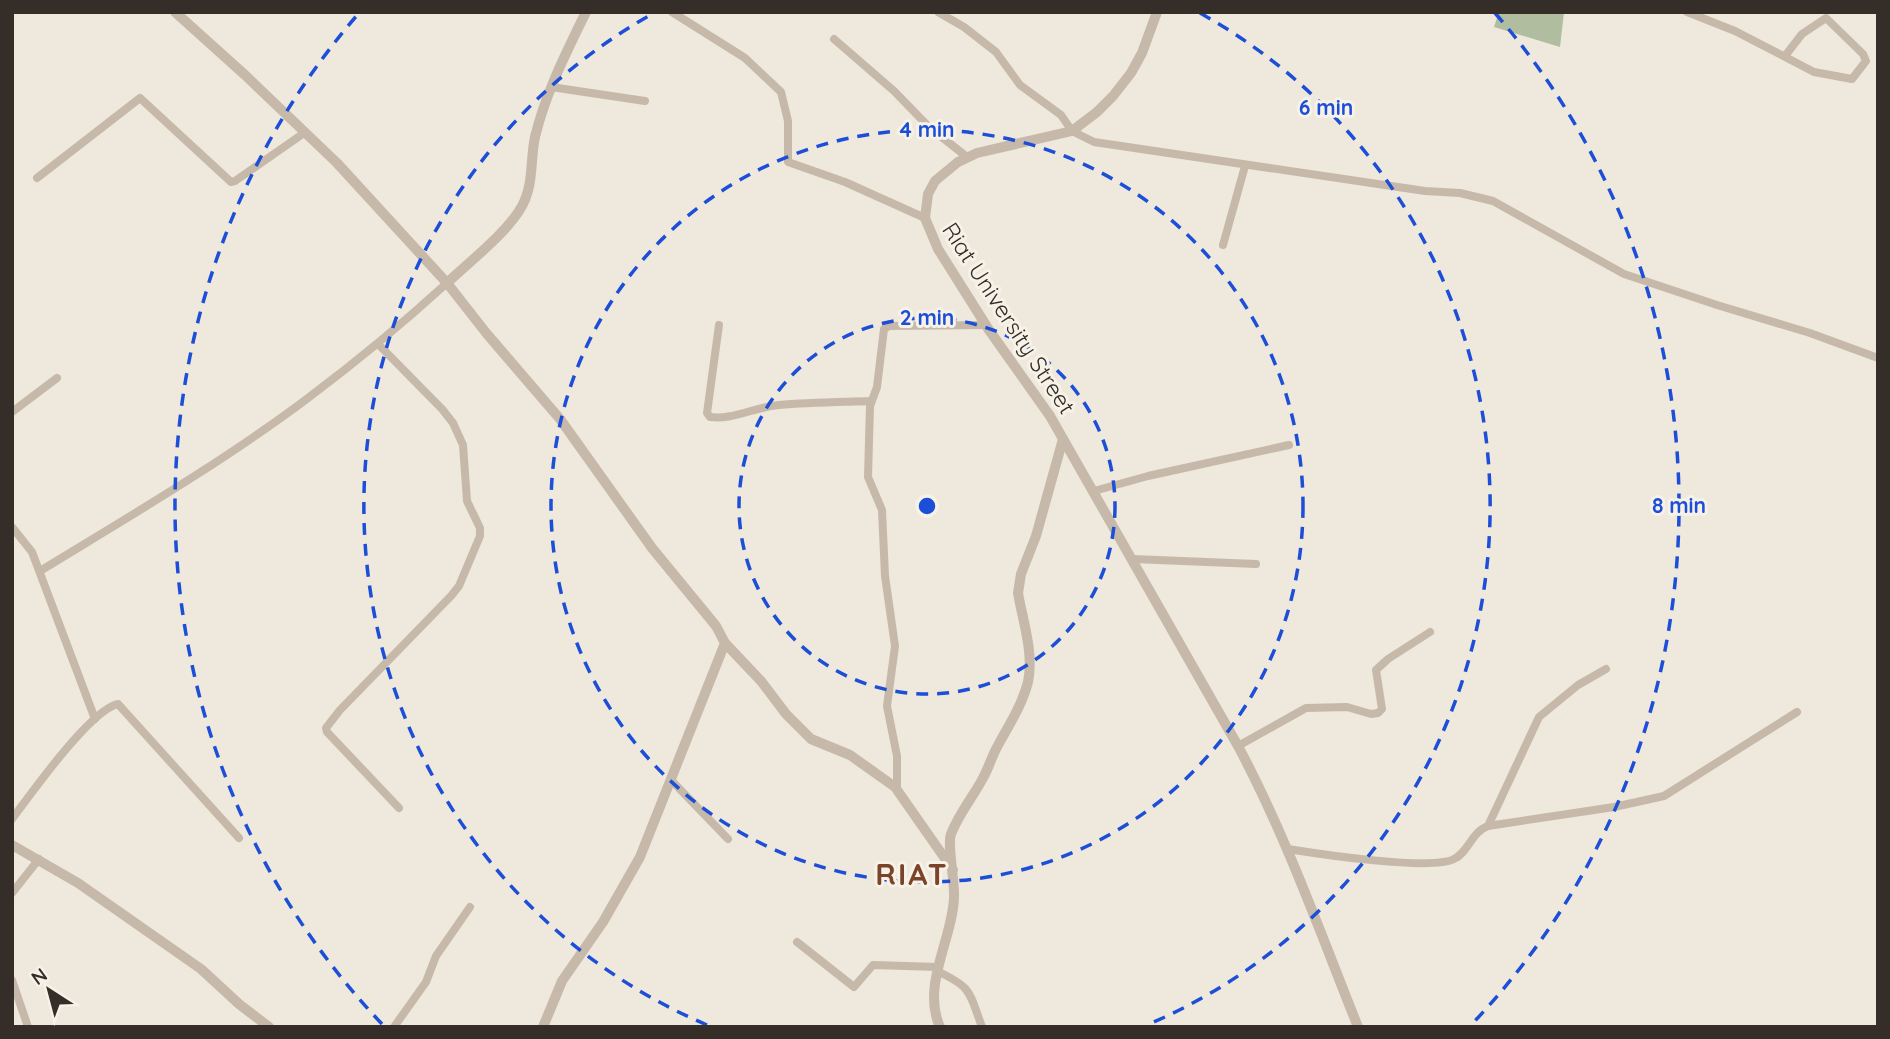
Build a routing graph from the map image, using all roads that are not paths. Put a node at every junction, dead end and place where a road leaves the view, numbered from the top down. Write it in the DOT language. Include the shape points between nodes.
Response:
graph roads {
  1 [pos="175,12"];
  2 [pos="586,12"];
  3 [pos="672,12"];
  4 [pos="938,12"];
  5 [pos="1157,12"];
  6 [pos="1687,12"];
  7 [pos="834,39"];
  8 [pos="1786,56"];
  9 [pos="551,87"];
  10 [pos="645,101"];
  11 [pos="1072,131"];
  12 [pos="304,133"];
  13 [pos="967,157"];
  14 [pos="1245,166"];
  15 [pos="37,178"];
  16 [pos="925,218"];
  17 [pos="1223,245"];
  18 [pos="447,283"];
  19 [pos="986,325"];
  20 [pos="719,326"];
  21 [pos="378,344"];
  22 [pos="1878,358"];
  23 [pos="57,378"];
  24 [pos="872,401"];
  25 [pos="12,412"];
  26 [pos="1063,439"];
  27 [pos="1289,445"];
  28 [pos="1094,491"];
  29 [pos="12,527"];
  30 [pos="1133,559"];
  31 [pos="1256,564"];
  32 [pos="40,571"];
  33 [pos="1430,632"];
  34 [pos="725,643"];
  35 [pos="1606,669"];
  36 [pos="1797,712"];
  37 [pos="95,719"];
  38 [pos="1238,746"];
  39 [pos="671,780"];
  40 [pos="897,789"];
  41 [pos="399,808"];
  42 [pos="12,819"];
  43 [pos="1488,826"];
  44 [pos="239,838"];
  45 [pos="728,839"];
  46 [pos="12,845"];
  47 [pos="1288,849"];
  48 [pos="39,859"];
  49 [pos="953,870"];
  50 [pos="12,892"];
  51 [pos="470,907"];
  52 [pos="797,942"];
  53 [pos="938,969"];
  54 [pos="12,981"];
  55 [pos="28,1027"];
  56 [pos="269,1027"];
  57 [pos="394,1027"];
  58 [pos="543,1027"];
  59 [pos="940,1027"];
  60 [pos="982,1027"];
  61 [pos="1358,1027"];
  1 -- 12 [label="street"];
  2 -- 9 [label="street"];
  3 -- 16 [label="street" via="745,58 781,92 789,121 788,162"];
  4 -- 11 [label="street" via="996,52 1017,83 1061,115"];
  5 -- 11 [label="street, Riat University Street" via="1131,73 1106,104"];
  6 -- 8 [label="street"];
  7 -- 13 [label="street"];
  8 -- 8 [label="street" via="1814,72 1848,80 1855,78 1866,59 1826,18 1802,34"];
  9 -- 10 [label="street"];
  9 -- 18 [label="street" via="524,202 509,223"];
  11 -- 13 [label="street, Riat University Street"];
  11 -- 14 [label="street" via="1106,145"];
  12 -- 15 [label="street" via="231,181 140,99"];
  12 -- 18 [label="street"];
  13 -- 16 [label="street, Riat University Street" via="935,181"];
  14 -- 17 [label="street"];
  14 -- 22 [label="street" via="1493,201 1624,274"];
  16 -- 19 [label="street, Riat University Street" via="938,249"];
  18 -- 21 [label="street"];
  18 -- 34 [label="street" via="560,419"];
  19 -- 24 [label="street" via="886,327"];
  19 -- 26 [label="street, Riat University Street"];
  20 -- 24 [label="street" via="709,417 778,405"];
  21 -- 32 [label="street" via="232,451"];
  21 -- 41 [label="street" via="453,424 463,445 467,501 480,528 477,546 452,596 326,728"];
  23 -- 25 [label="street"];
  24 -- 40 [label="street" via="868,477 882,510 895,646 887,706 897,756"];
  26 -- 28 [label="street, Riat University Street"];
  26 -- 49 [label="street" via="1018,583 1030,660 1024,696 951,834"];
  27 -- 28 [label="street"];
  28 -- 30 [label="street, Riat University Street"];
  29 -- 32 [label="street"];
  30 -- 31 [label="street"];
  30 -- 38 [label="street, Riat University Street"];
  32 -- 37 [label="street"];
  33 -- 38 [label="street" via="1376,670 1381,712 1306,708"];
  34 -- 39 [label="street"];
  34 -- 40 [label="street" via="810,739 850,755"];
  35 -- 43 [label="street" via="1539,717"];
  36 -- 43 [label="street" via="1664,796"];
  37 -- 42 [label="street"];
  37 -- 44 [label="street" via="118,704 125,709"];
  38 -- 47 [label="street, Riat University Street"];
  39 -- 45 [label="street"];
  39 -- 58 [label="street" via="629,880 562,981"];
  40 -- 49 [label="street"];
  43 -- 47 [label="street" via="1475,834 1456,859 1440,863"];
  46 -- 48 [label="street"];
  47 -- 61 [label="street, Riat University Street"];
  48 -- 50 [label="street"];
  48 -- 56 [label="street" via="201,969"];
  49 -- 53 [label="street" via="953,912"];
  51 -- 57 [label="street"];
  52 -- 53 [label="street" via="854,987 873,965"];
  53 -- 59 [label="street" via="935,1015"];
  53 -- 60 [label="street" via="968,988"];
  54 -- 55 [label="street"];
}
